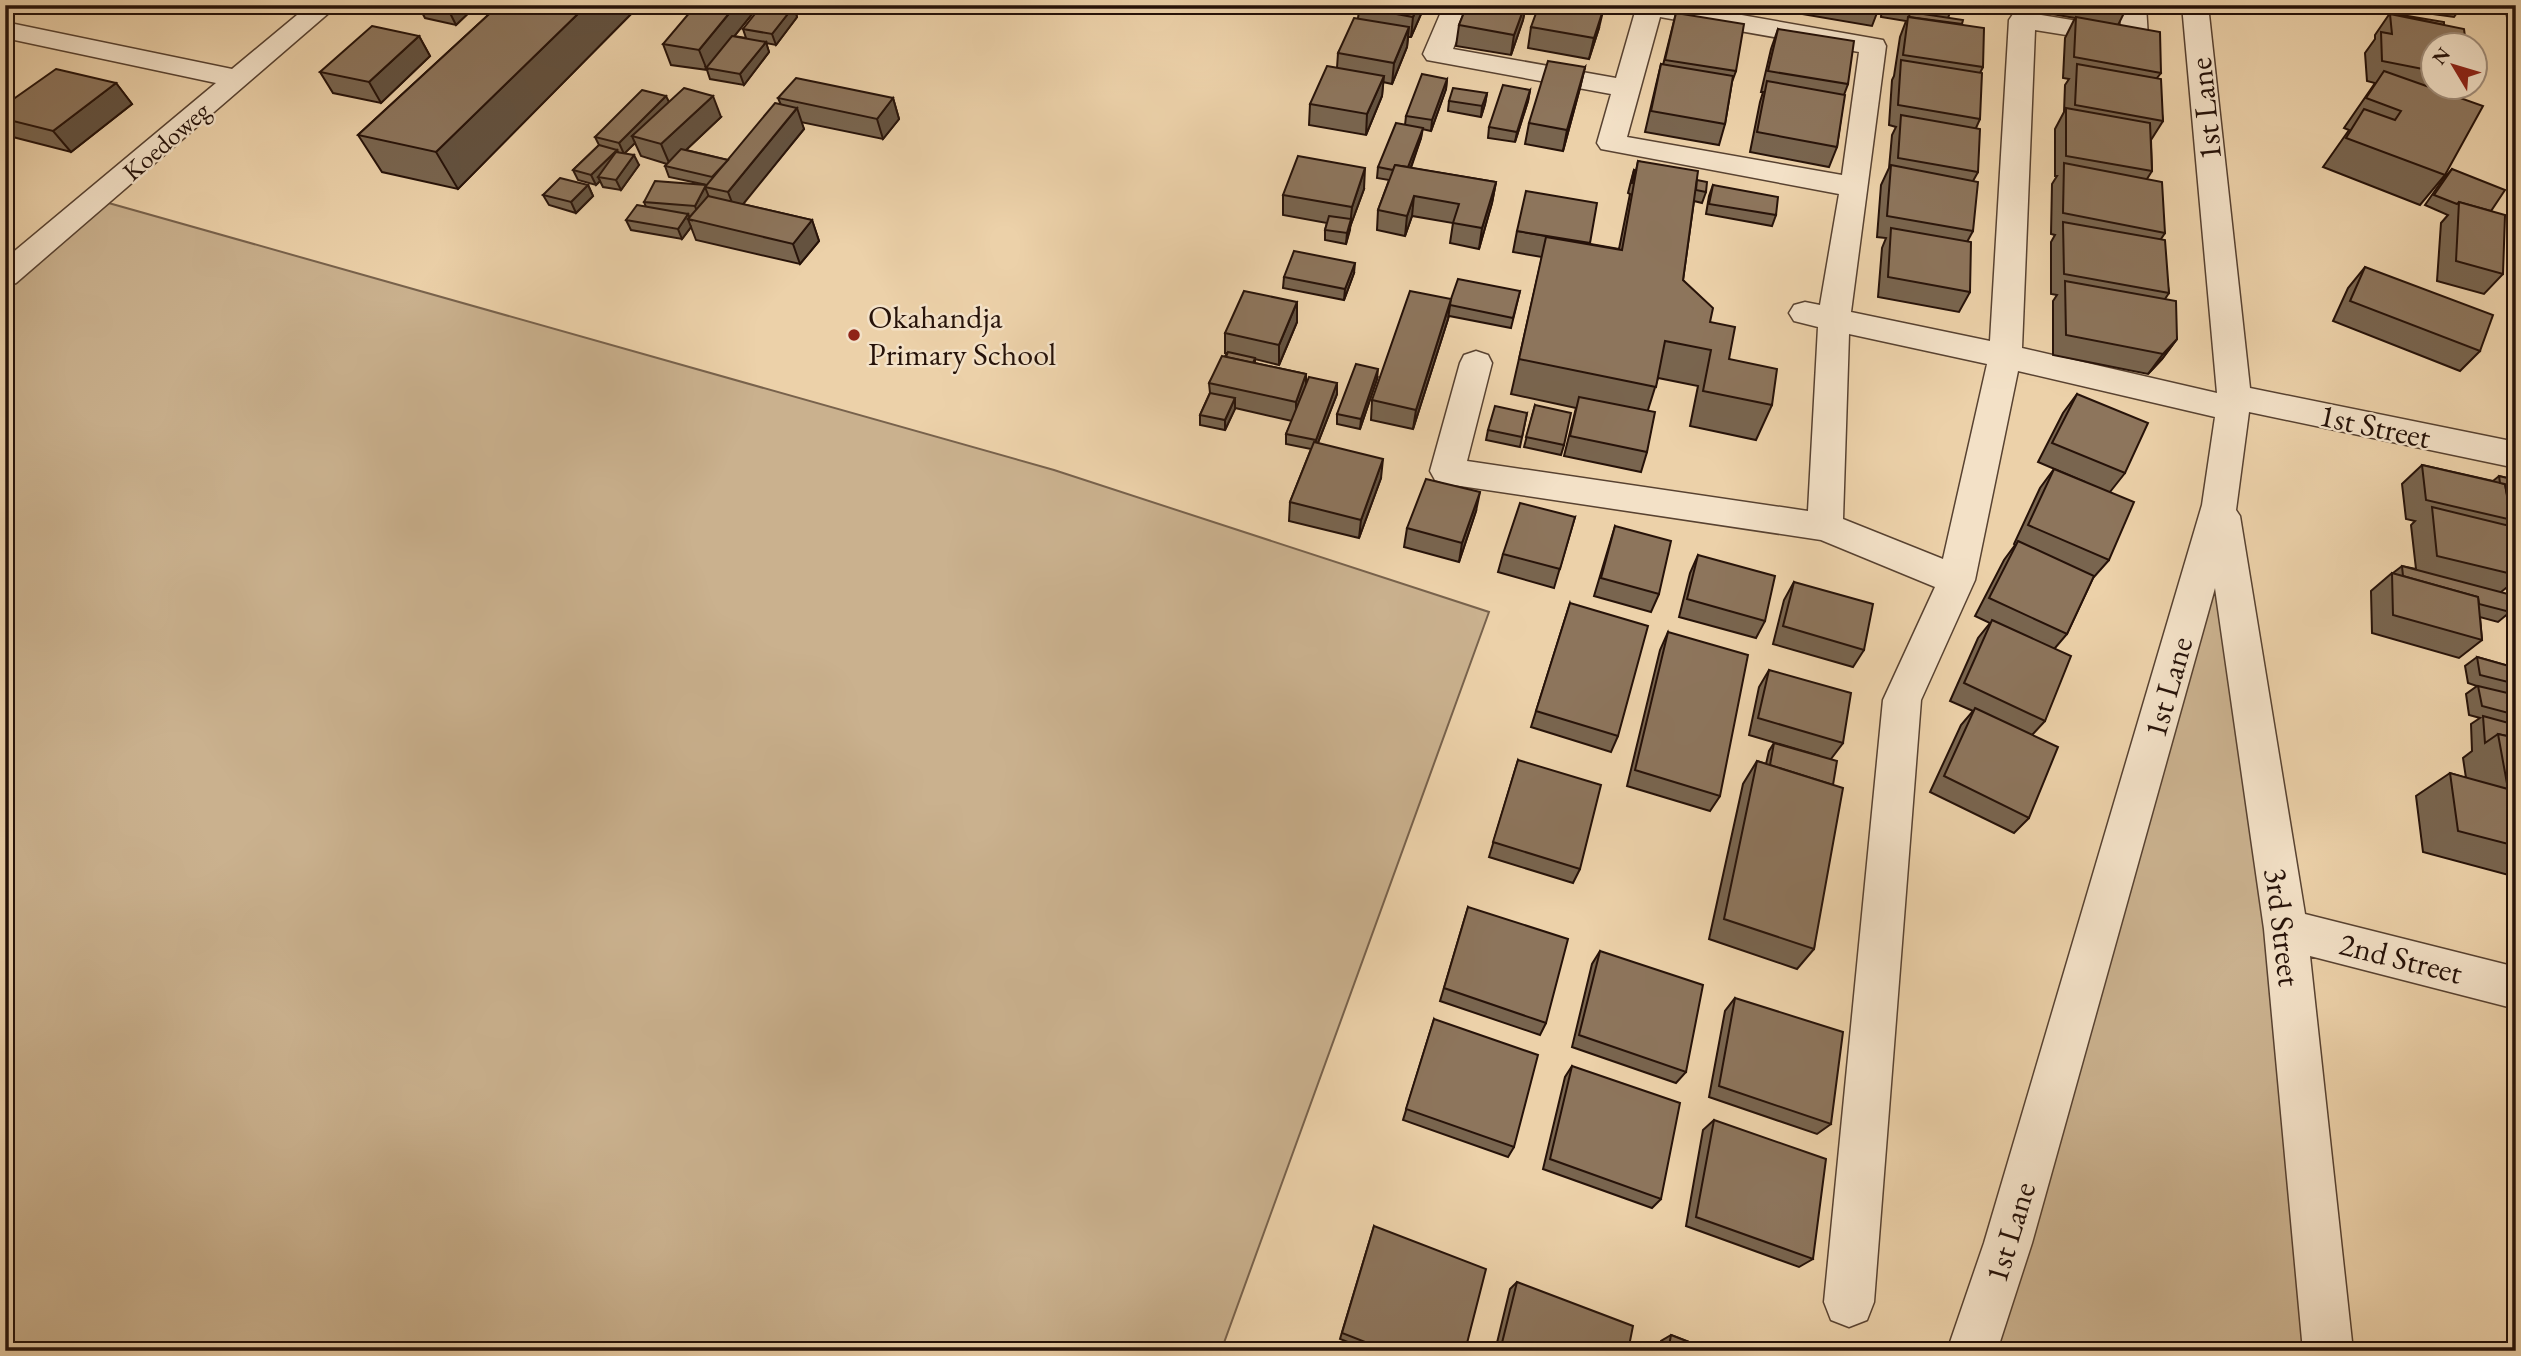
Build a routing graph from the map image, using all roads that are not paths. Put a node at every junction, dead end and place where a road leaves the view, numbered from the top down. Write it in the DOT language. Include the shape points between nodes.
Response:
graph roads {
  1 [pos="325,5"];
  2 [pos="1457,5"];
  3 [pos="2133,5"];
  4 [pos="2195,5"];
  5 [pos="1646,6"];
  6 [pos="5,30"];
  7 [pos="238,79"];
  8 [pos="1626,88"];
  9 [pos="1855,187"];
  10 [pos="5,276"];
  11 [pos="1819,316"];
  12 [pos="2006,356"];
  13 [pos="1476,363"];
  14 [pos="2233,403"];
  15 [pos="2516,455"];
  16 [pos="2220,505"];
  17 [pos="1825,527"];
  18 [pos="1957,580"];
  19 [pos="2286,929"];
  20 [pos="2516,988"];
  21 [pos="1849,1302"];
  22 [pos="1972,1351"];
  23 [pos="2328,1351"];
  1 -- 7 [label="street, Koedoweg"];
  2 -- 8 [label="street" via="1437,54"];
  3 -- 12 [label="street" via="2135,38 2022,20"];
  4 -- 14 [label="street, 1st Lane"];
  5 -- 8 [label="street"];
  5 -- 9 [label="street" via="1873,46"];
  6 -- 7 [label="street"];
  7 -- 10 [label="street, Koedoweg"];
  8 -- 9 [label="street" via="1611,143"];
  9 -- 11 [label="street"];
  11 -- 12 [label="street, 1st Street"];
  11 -- 17 [label="street"];
  12 -- 14 [label="street, 1st Street"];
  12 -- 18 [label="street"];
  13 -- 17 [label="street" via="1447,471"];
  14 -- 15 [label="street, 1st Street"];
  14 -- 16 [label="street, 1st Lane"];
  16 -- 19 [label="street, 3rd Street"];
  16 -- 22 [label="street, 1st Lane" via="2008,1243"];
  17 -- 18 [label="street"];
  18 -- 21 [label="street" via="1902,700"];
  19 -- 20 [label="street, 2nd Street"];
  19 -- 23 [label="street, 3rd Street"];
}
